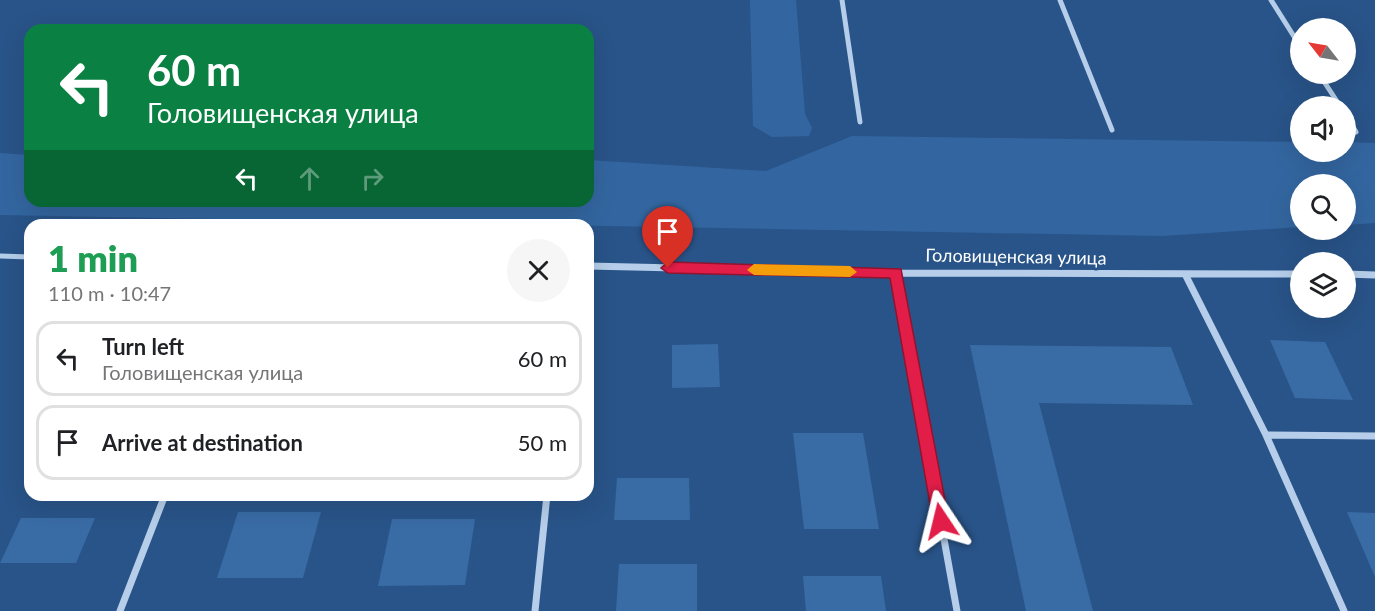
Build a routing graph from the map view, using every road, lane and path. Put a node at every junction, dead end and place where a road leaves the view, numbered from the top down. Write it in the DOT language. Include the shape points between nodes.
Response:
graph roads {
  1 [pos="842,0"];
  2 [pos="1060,0"];
  3 [pos="1271,0"];
  4 [pos="1290,30"];
  5 [pos="860,122"];
  6 [pos="1112,130"];
  7 [pos="0,256"];
  8 [pos="24,257"];
  9 [pos="594,266"];
  10 [pos="896,273"];
  11 [pos="1185,273"];
  12 [pos="1290,274"];
  13 [pos="1356,274"];
  14 [pos="1375,275"];
  15 [pos="1266,435"];
  16 [pos="1375,436"];
  17 [pos="163,501"];
  18 [pos="546,501"];
  19 [pos="120,611"];
  20 [pos="535,611"];
  21 [pos="957,611"];
  22 [pos="1344,611"];
  1 -- 5 [label="street"];
  2 -- 6 [label="street"];
  3 -- 4 [label="street"];
  7 -- 8 [label="street"];
  9 -- 10 [label="street, Головищенская улица"];
  10 -- 11 [label="street, Головищенская улица"];
  10 -- 21 [label="street"];
  11 -- 12 [label="street, Головищенская улица"];
  11 -- 15 [label="street"];
  13 -- 14 [label="street"];
  15 -- 16 [label="street"];
  15 -- 22 [label="street"];
  17 -- 19 [label="street"];
  18 -- 20 [label="street"];
}
